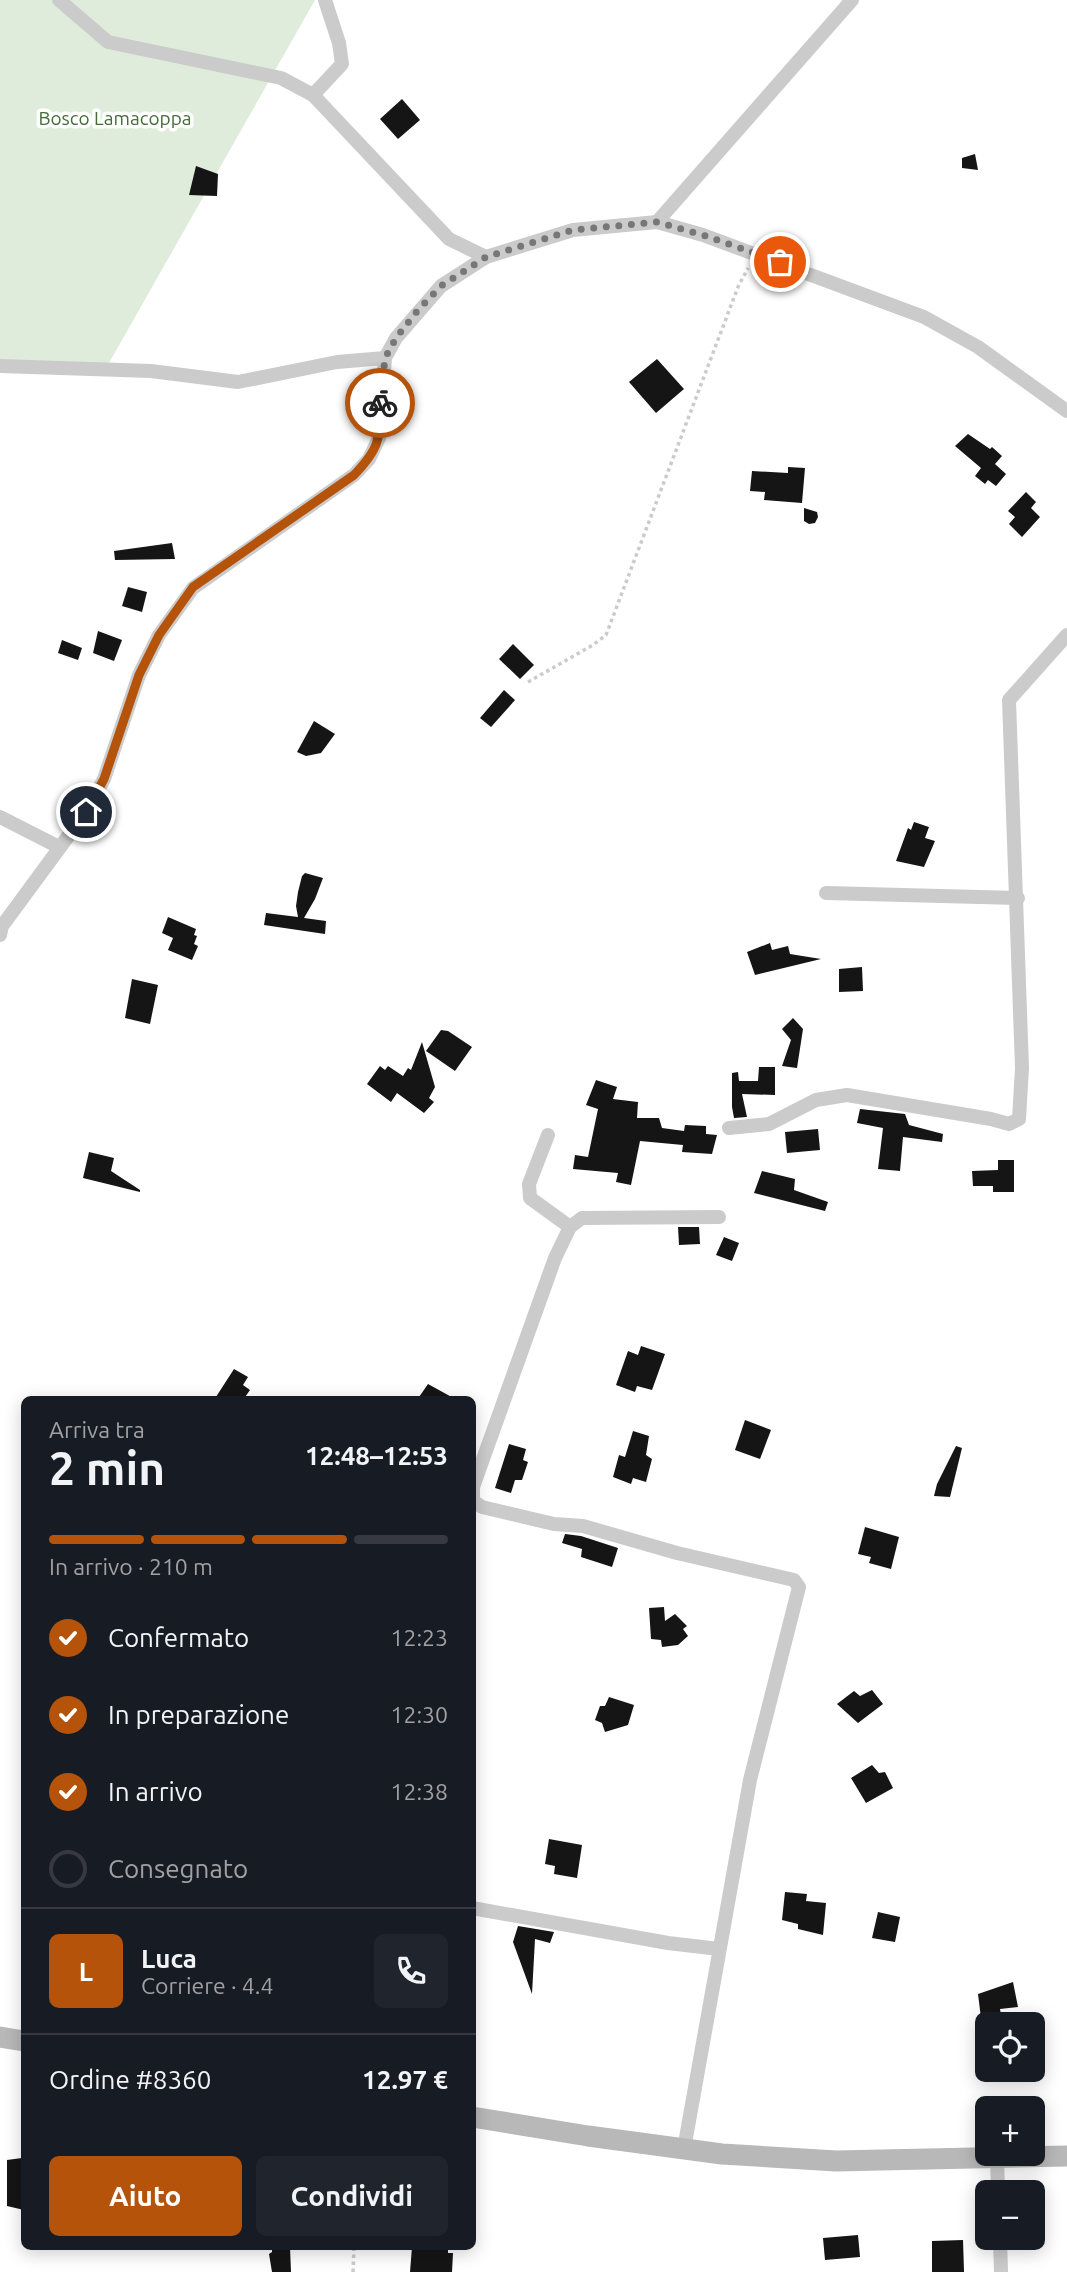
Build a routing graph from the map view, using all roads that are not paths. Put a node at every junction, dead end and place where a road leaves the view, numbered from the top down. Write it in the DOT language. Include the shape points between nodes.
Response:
graph roads {
  1 [pos="59,0"];
  2 [pos="325,0"];
  3 [pos="852,0"];
  4 [pos="313,95"];
  5 [pos="657,222"];
  6 [pos="486,257"];
  7 [pos="385,358"];
  8 [pos="0,366"];
  9 [pos="1067,411"];
  10 [pos="1067,635"];
  11 [pos="0,817"];
  12 [pos="59,847"];
  13 [pos="826,892"];
  14 [pos="1018,898"];
  15 [pos="0,935"];
  16 [pos="729,1128"];
  17 [pos="548,1135"];
  18 [pos="719,1217"];
  19 [pos="570,1227"];
  20 [pos="476,1479"];
  21 [pos="476,1503"];
  22 [pos="476,1909"];
  23 [pos="719,1950"];
  24 [pos="0,2037"];
  25 [pos="21,2040"];
  26 [pos="476,2118"];
  27 [pos="684,2149"];
  28 [pos="1045,2156"];
  29 [pos="1067,2156"];
  30 [pos="975,2158"];
  31 [pos="1000,2250"];
  32 [pos="1001,2272"];
  1 -- 4 [label="street" via="108,42 281,78"];
  2 -- 4 [label="street" via="342,64"];
  3 -- 5 [label="street"];
  4 -- 6 [label="street" via="449,239"];
  5 -- 6 [label="street" via="573,230"];
  5 -- 9 [label="street" via="925,317 978,347"];
  6 -- 7 [label="street" via="441,286"];
  7 -- 8 [label="street" via="337,362 238,382 151,371"];
  7 -- 12 [label="street" via="379,438 369,459 354,475 193,587 159,635 139,675 104,779"];
  10 -- 14 [label="street" via="1009,700"];
  11 -- 12 [label="street"];
  12 -- 15 [label="street"];
  13 -- 14 [label="street"];
  14 -- 16 [label="street" via="1022,1068 1018,1119 1009,1124 847,1096 816,1100 769,1124"];
  17 -- 19 [label="street" via="529,1184 530,1198"];
  18 -- 19 [label="street" via="582,1218"];
  19 -- 20 [label="street"];
  21 -- 23 [label="street" via="794,1580 799,1587 750,1780"];
  22 -- 23 [label="street"];
  23 -- 27 [label="street"];
  24 -- 25 [label="main road"];
  26 -- 27 [label="main road"];
  27 -- 30 [label="main road" via="836,2161"];
  28 -- 29 [label="main road"];
  31 -- 32 [label="street"];
}
